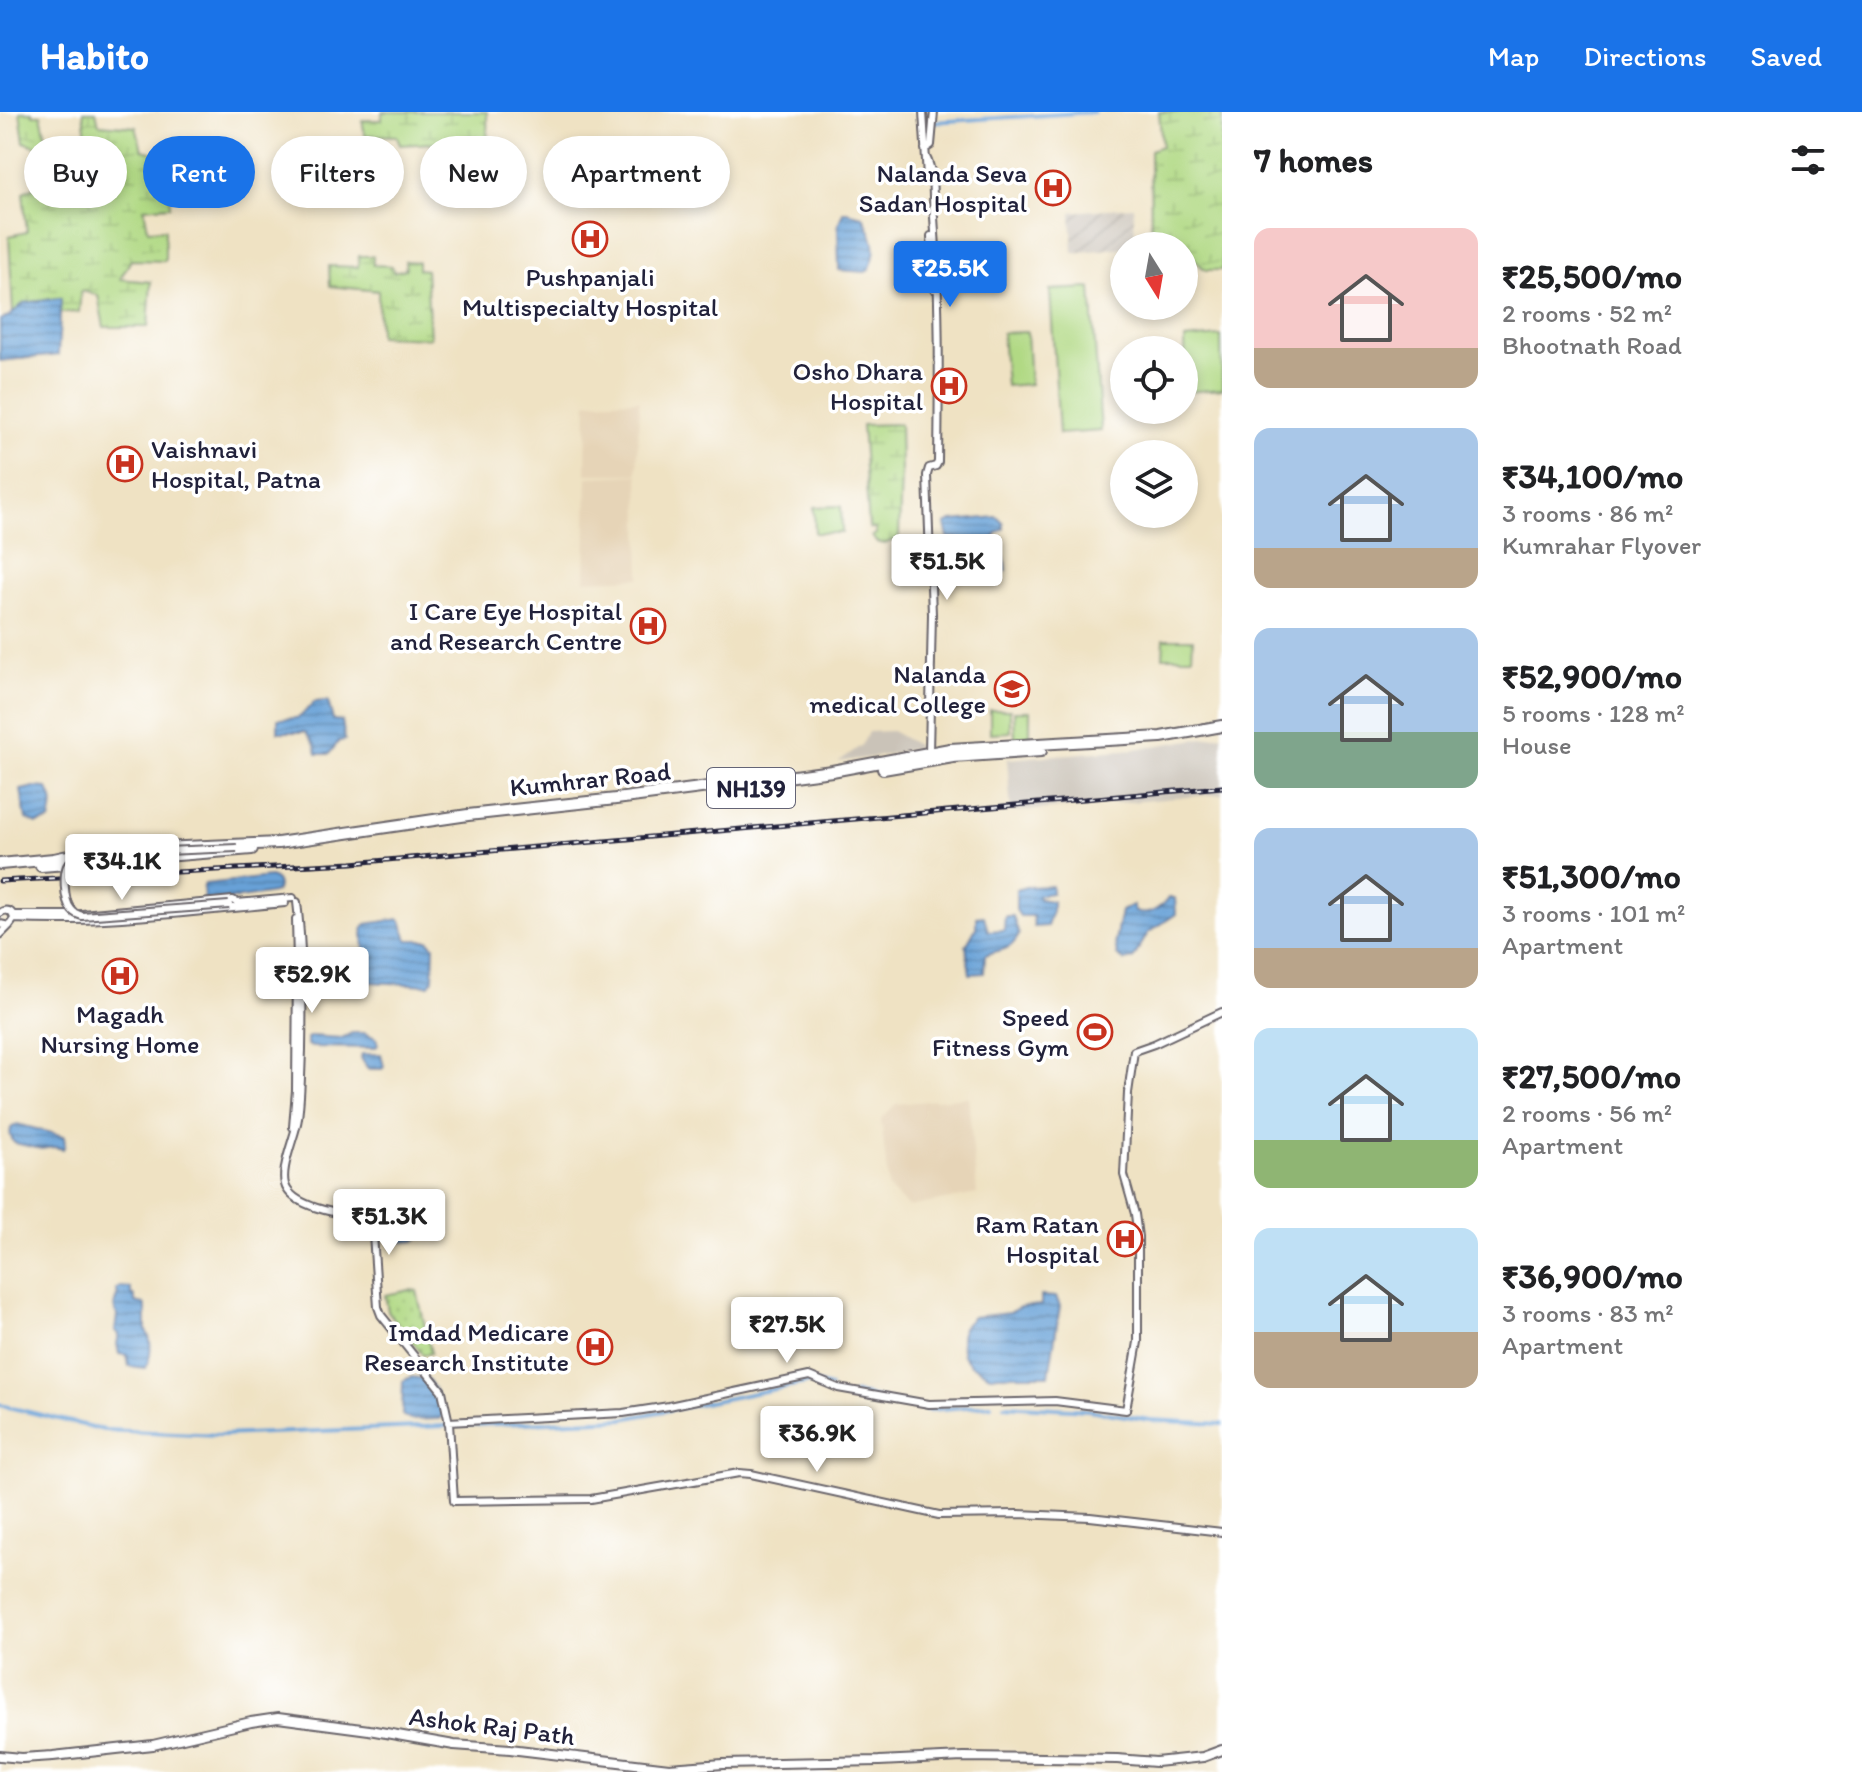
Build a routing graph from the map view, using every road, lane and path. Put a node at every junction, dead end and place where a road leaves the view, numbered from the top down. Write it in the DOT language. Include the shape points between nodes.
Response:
graph roads {
  1 [pos="923,112"];
  2 [pos="934,116"];
  3 [pos="926,153"];
  4 [pos="1222,729"];
  5 [pos="1185,737"];
  6 [pos="929,752"];
  7 [pos="764,783"];
  8 [pos="244,847"];
  9 [pos="0,867"];
  10 [pos="234,905"];
  11 [pos="0,913"];
  12 [pos="12,920"];
  13 [pos="0,924"];
  14 [pos="0,935"];
  15 [pos="1222,1012"];
  16 [pos="449,1425"];
  17 [pos="1222,1532"];
  18 [pos="1222,1750"];
  19 [pos="0,1756"];
  1 -- 3 [label="street"];
  2 -- 3 [label="street"];
  3 -- 6 [label="street" via="939,295 938,465 927,471 926,485 932,614"];
  4 -- 5 [label="highway, Kumhrar Road / NH139"];
  5 -- 6 [label="highway, Kumhrar Road / NH139"];
  5 -- 7 [label="highway, Kumhrar Road / NH139" via="953,757 833,778"];
  6 -- 7 [label="highway, Kumhrar Road / NH139"];
  7 -- 8 [label="highway, Kumhrar Road / NH139" via="423,825 357,838"];
  8 -- 9 [label="highway, Kumhrar Road / NH139" via="91,851 60,862"];
  8 -- 10 [label="street, bridge" via="94,854 70,862 65,870 68,903 82,916"];
  10 -- 12 [label="street" via="233,900"];
  10 -- 16 [label="street" via="295,901 296,1090 285,1187 309,1206 372,1220 381,1315 442,1391"];
  11 -- 12 [label="street" via="8,910"];
  12 -- 13 [label="street"];
  12 -- 14 [label="street"];
  15 -- 16 [label="street" via="1134,1051 1124,1175 1138,1237 1138,1342 1126,1410 1055,1401 929,1404 838,1388 809,1376 623,1413"];
  16 -- 17 [label="street" via="454,1501 591,1499 739,1473 939,1515 1090,1517"];
  18 -- 19 [label="main road, Ashok Raj Path" via="1156,1762 963,1757 669,1768 454,1745 278,1718 153,1745"];
}
